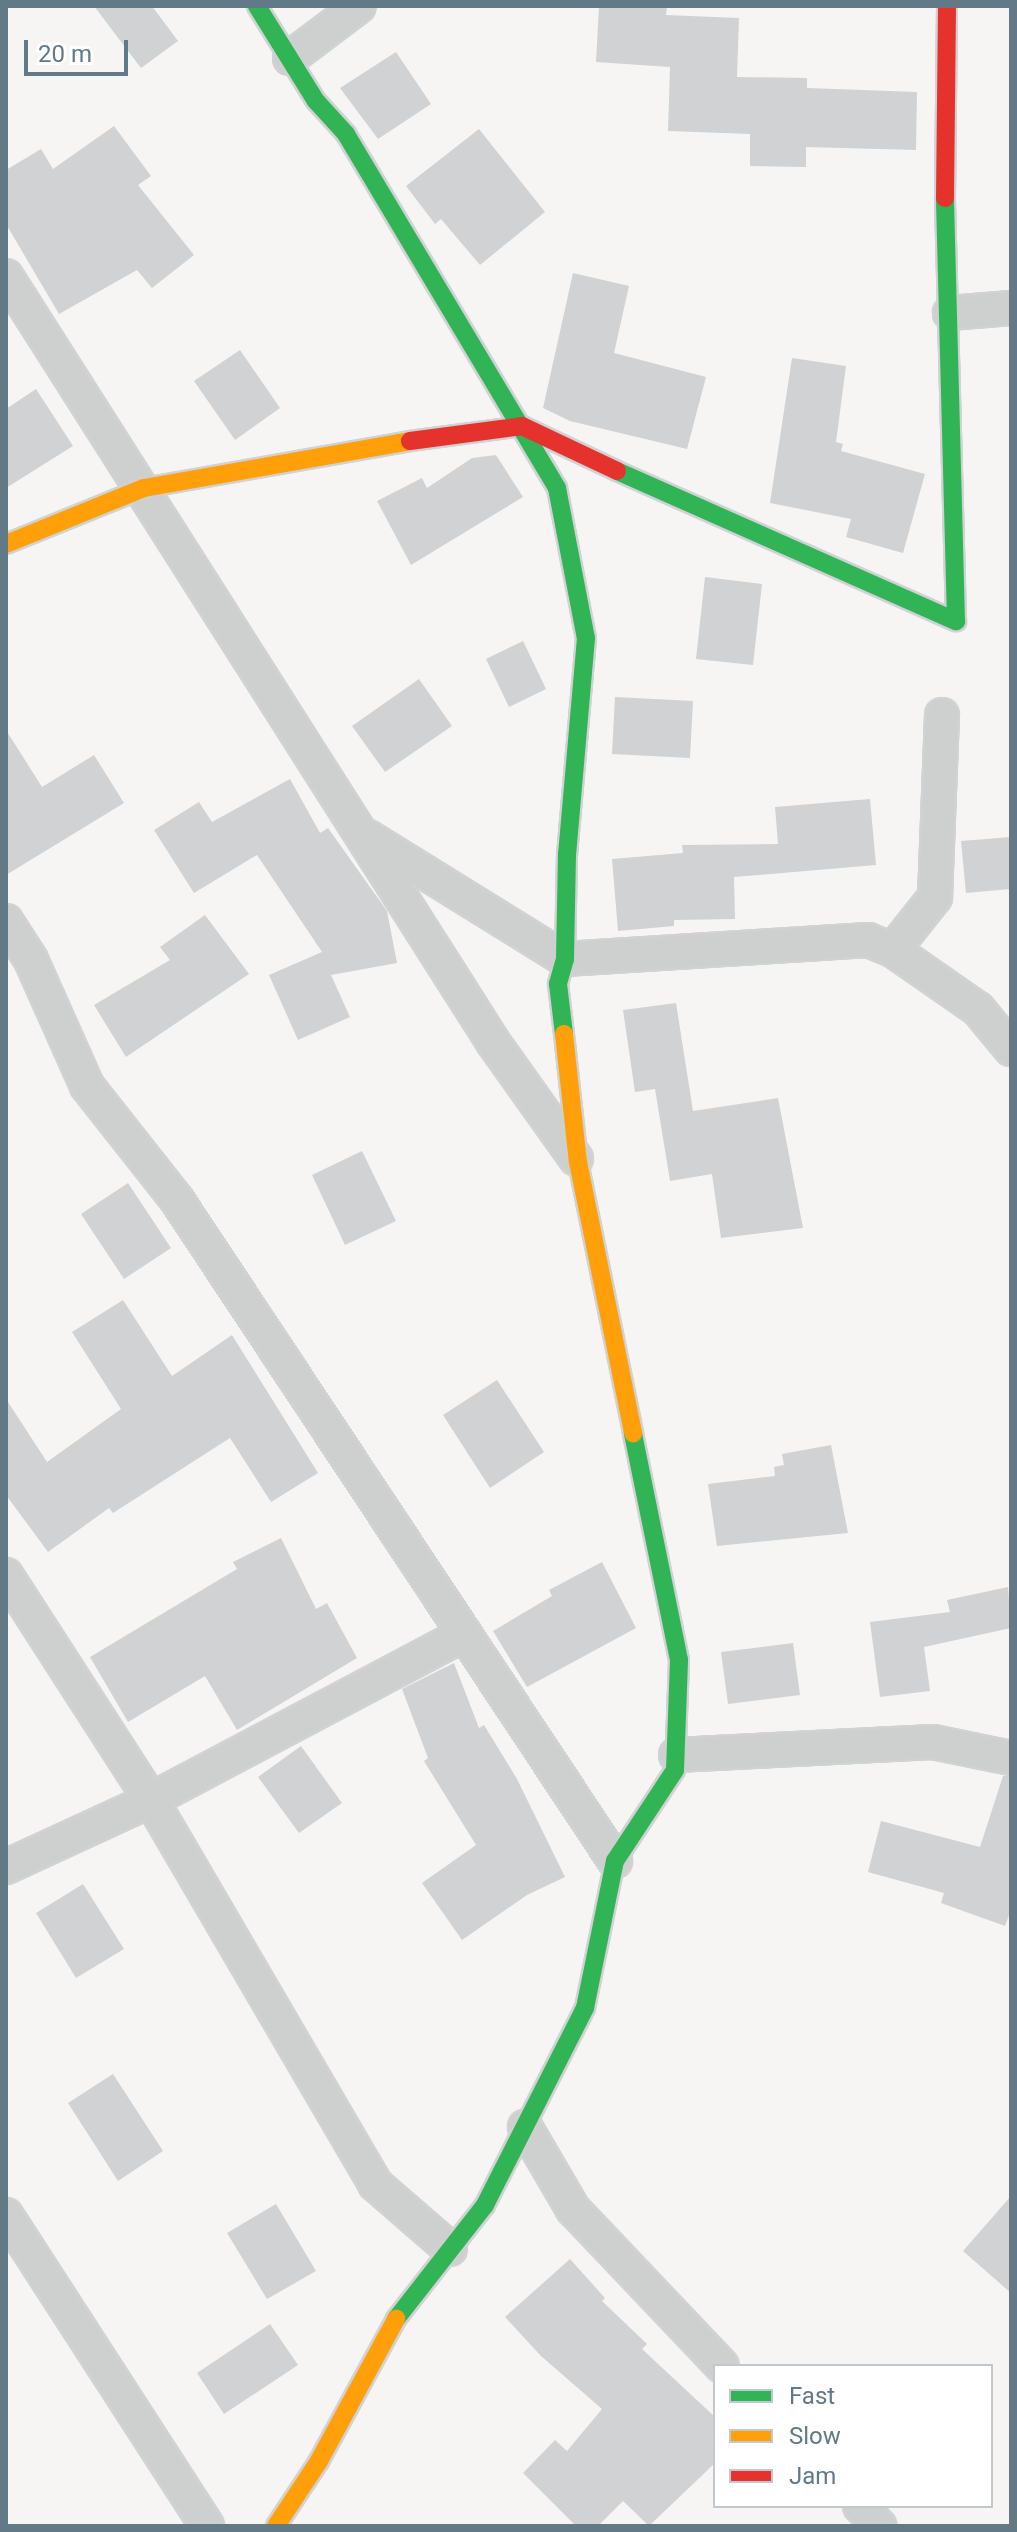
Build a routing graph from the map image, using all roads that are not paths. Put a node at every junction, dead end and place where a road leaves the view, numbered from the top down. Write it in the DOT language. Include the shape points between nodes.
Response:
graph roads {
  1 [pos="257,6"];
  2 [pos="359,6"];
  3 [pos="947,6"];
  4 [pos="290,58"];
  5 [pos="6,276"];
  6 [pos="1011,308"];
  7 [pos="950,313"];
  8 [pos="522,426"];
  9 [pos="144,488"];
  10 [pos="6,544"];
  11 [pos="942,715"];
  12 [pos="361,833"];
  13 [pos="6,921"];
  14 [pos="893,950"];
  15 [pos="565,959"];
  16 [pos="1011,1049"];
  17 [pos="578,1162"];
  18 [pos="6,1575"];
  19 [pos="465,1634"];
  20 [pos="676,1755"];
  21 [pos="1011,1758"];
  22 [pos="151,1800"];
  23 [pos="615,1861"];
  24 [pos="6,1867"];
  25 [pos="525,2127"];
  26 [pos="6,2215"];
  27 [pos="450,2249"];
  28 [pos="720,2364"];
  29 [pos="862,2508"];
  30 [pos="207,2526"];
  31 [pos="276,2526"];
  32 [pos="879,2526"];
  1 -- 4 [label="street"];
  2 -- 4 [label="street"];
  3 -- 7 [label="street" via="943,130"];
  4 -- 8 [label="street" via="316,101 346,134"];
  5 -- 9 [label="street"];
  6 -- 7 [label="street"];
  7 -- 8 [label="street" via="956,621"];
  8 -- 9 [label="street" via="378,445"];
  8 -- 15 [label="street" via="557,488 586,638 567,854"];
  9 -- 10 [label="street"];
  9 -- 12 [label="street"];
  11 -- 14 [label="street" via="935,897"];
  12 -- 15 [label="street"];
  12 -- 17 [label="street" via="493,1042"];
  13 -- 19 [label="street" via="31,960 87,1086 177,1200"];
  14 -- 15 [label="street" via="868,940"];
  14 -- 16 [label="street" via="978,1009"];
  15 -- 17 [label="street" via="558,984"];
  17 -- 20 [label="street" via="679,1660"];
  18 -- 22 [label="street"];
  19 -- 22 [label="street"];
  19 -- 23 [label="street"];
  20 -- 21 [label="street" via="933,1742"];
  20 -- 23 [label="street" via="675,1770"];
  22 -- 24 [label="street"];
  22 -- 27 [label="street" via="375,2184"];
  23 -- 25 [label="street" via="585,2008"];
  25 -- 27 [label="street" via="485,2205"];
  25 -- 28 [label="street" via="573,2209"];
  26 -- 30 [label="street"];
  27 -- 31 [label="street" via="401,2310 319,2461"];
  29 -- 32 [label="street"];
}
